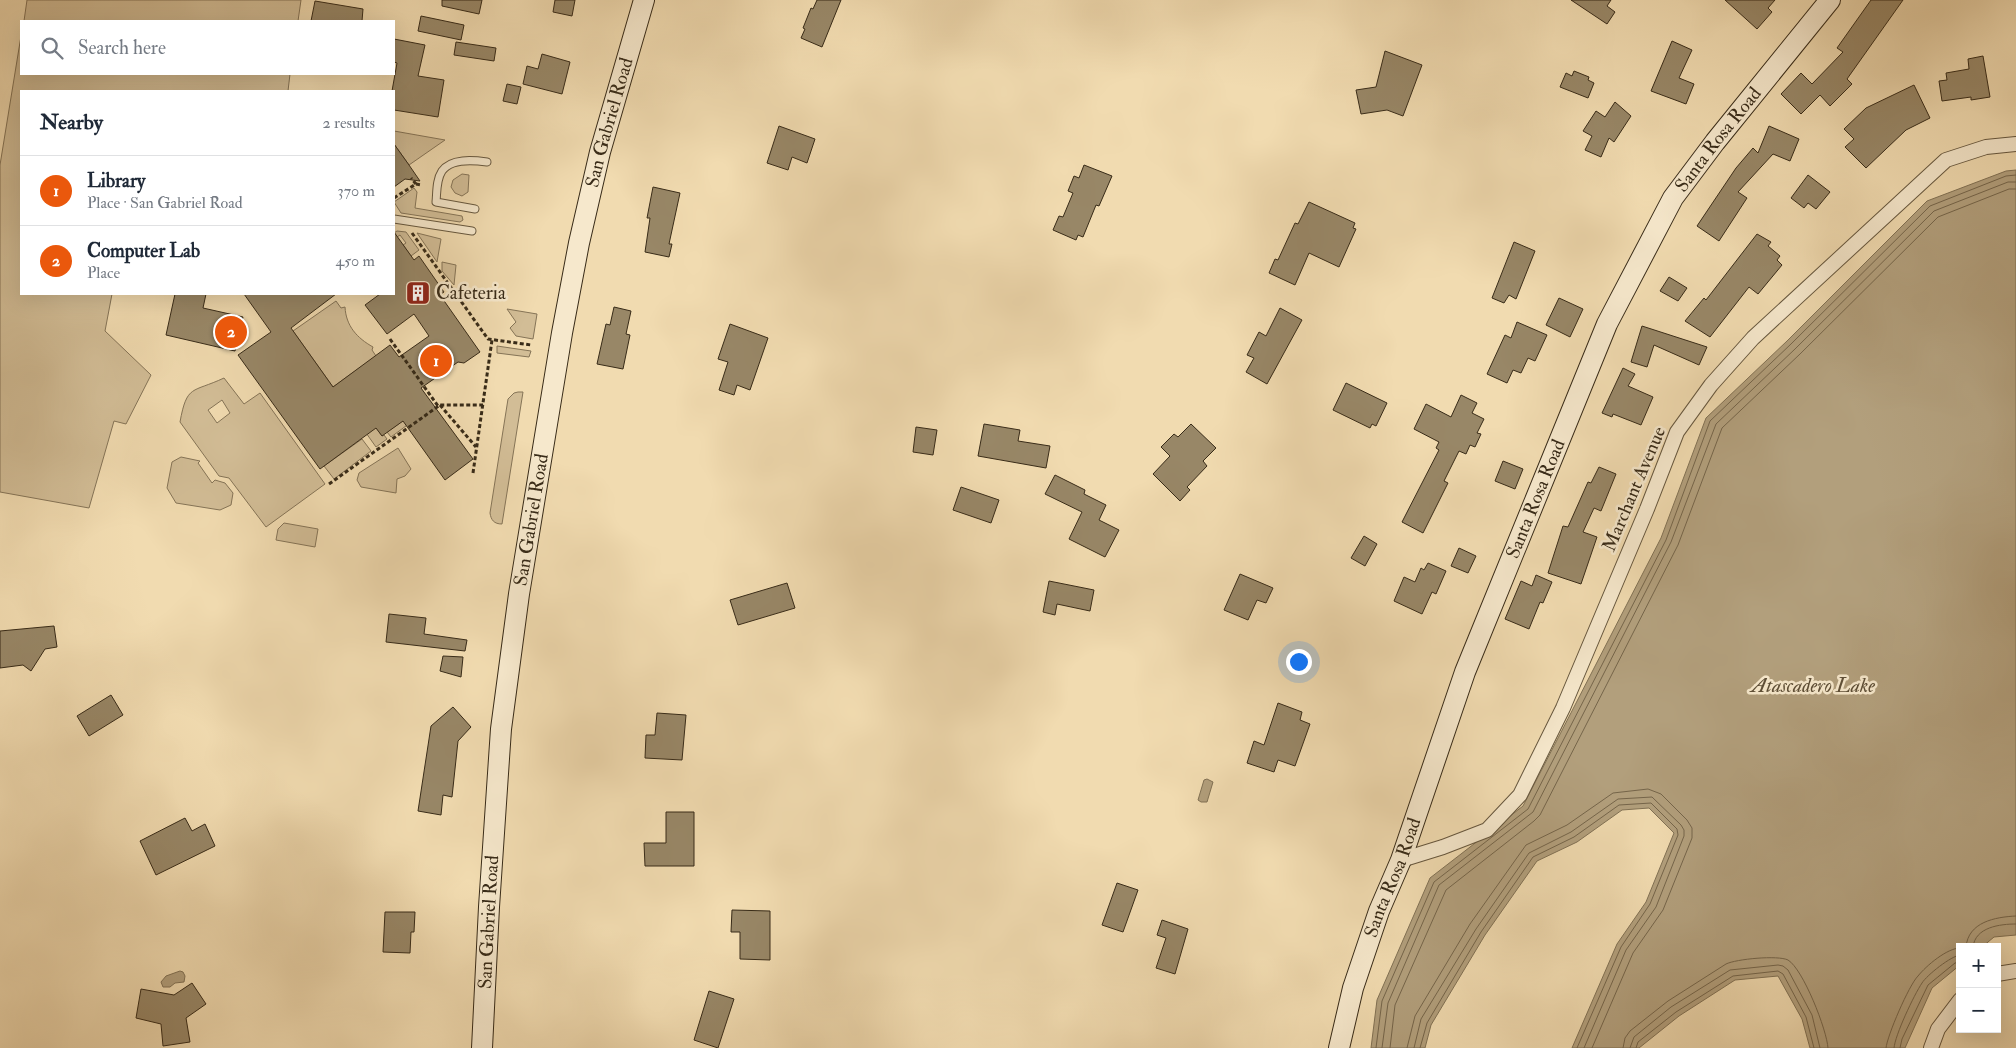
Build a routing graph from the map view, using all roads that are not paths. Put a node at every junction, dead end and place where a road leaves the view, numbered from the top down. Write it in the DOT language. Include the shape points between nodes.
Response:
graph roads {
  1 [pos="644,0"];
  2 [pos="1830,0"];
  3 [pos="2016,144"];
  4 [pos="487,162"];
  5 [pos="475,209"];
  6 [pos="395,219"];
  7 [pos="472,231"];
  8 [pos="1401,860"];
  9 [pos="2016,970"];
  10 [pos="2001,973"];
  11 [pos="1956,1005"];
  12 [pos="482,1048"];
  13 [pos="1338,1048"];
  14 [pos="1931,1048"];
  1 -- 12 [label="street, San Gabriel Road" via="600,152 579,243 516,613 501,729"];
  2 -- 8 [label="street, Santa Rosa Road" via="1673,198 1607,324 1465,672"];
  3 -- 8 [label="street, Marchant Avenue" via="1986,147 1946,160 1753,338 1711,385 1677,432 1562,708 1520,796 1487,830"];
  4 -- 5 [label="lane" via="462,161 450,165 438,180 436,202"];
  6 -- 7 [label="lane"];
  8 -- 13 [label="street, Santa Rosa Road" via="1379,911 1353,988"];
  9 -- 10 [label="street"];
  11 -- 14 [label="street" via="1938,1029"];
}
